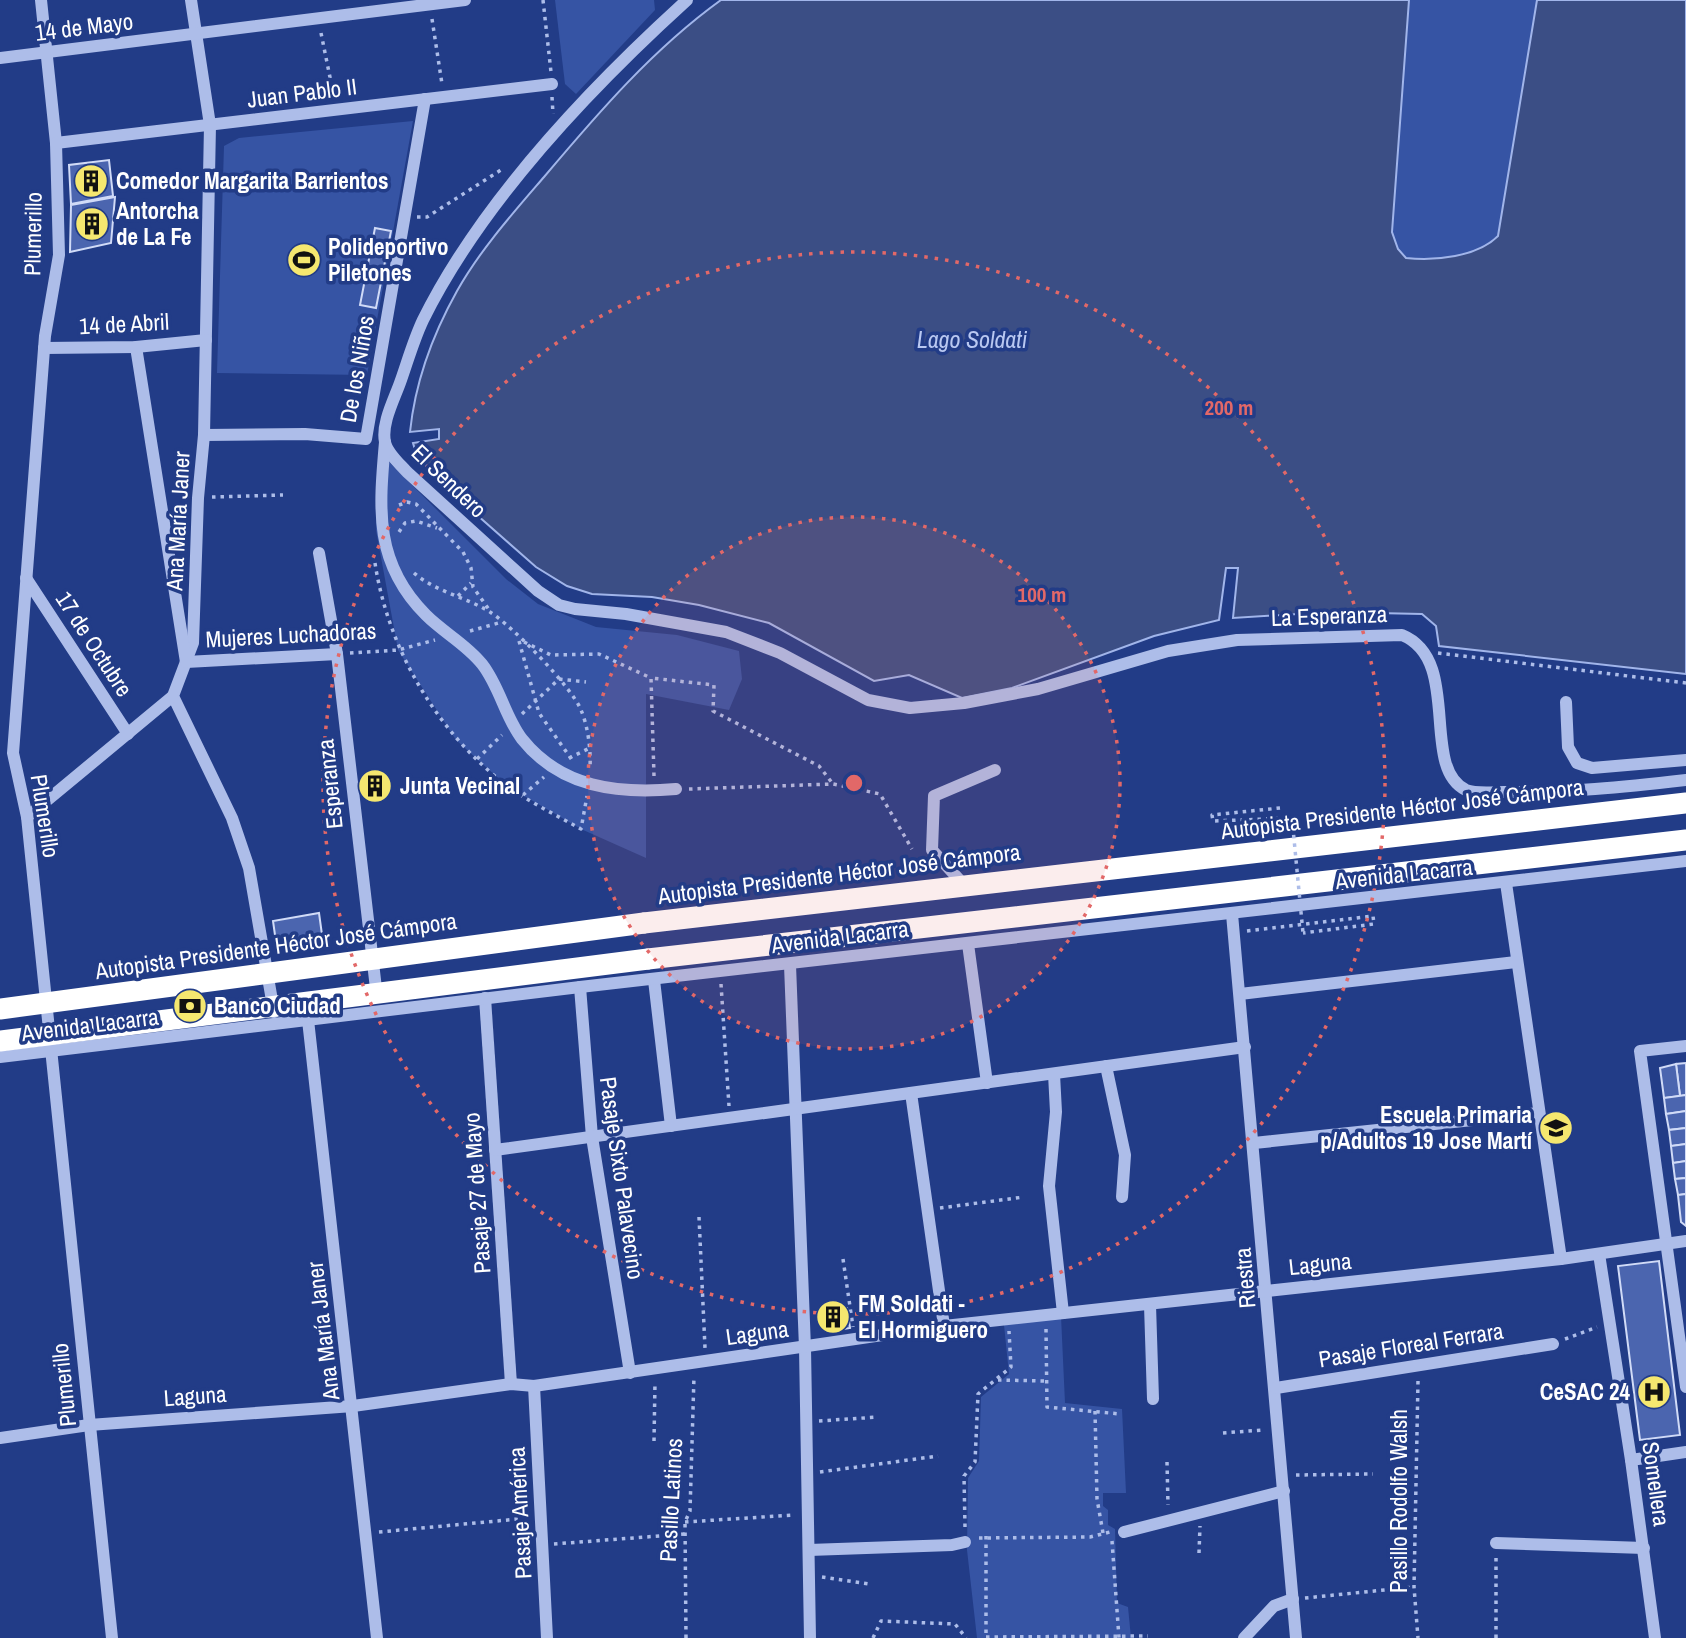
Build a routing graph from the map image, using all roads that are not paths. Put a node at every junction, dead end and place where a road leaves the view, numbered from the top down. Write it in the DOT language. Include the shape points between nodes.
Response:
graph roads {
  1 [pos="41,0"];
  2 [pos="191,0"];
  3 [pos="465,0"];
  4 [pos="687,0"];
  5 [pos="196,34"];
  6 [pos="47,53"];
  7 [pos="0,58"];
  8 [pos="552,83"];
  9 [pos="425,99"];
  10 [pos="210,125"];
  11 [pos="56,143"];
  12 [pos="206,340"];
  13 [pos="136,347"];
  14 [pos="44,348"];
  15 [pos="204,435"];
  16 [pos="385,441"];
  17 [pos="319,553"];
  18 [pos="26,578"];
  19 [pos="337,654"];
  20 [pos="186,662"];
  21 [pos="173,696"];
  22 [pos="1566,702"];
  23 [pos="910,708"];
  24 [pos="128,734"];
  25 [pos="1686,760"];
  26 [pos="995,770"];
  27 [pos="1686,780"];
  28 [pos="676,789"];
  29 [pos="1686,803"];
  30 [pos="26,817"];
  31 [pos="1686,840"];
  32 [pos="1686,861"];
  33 [pos="1506,883"];
  34 [pos="965,886"];
  35 [pos="1233,914"];
  36 [pos="968,944"];
  37 [pos="1516,962"];
  38 [pos="790,965"];
  39 [pos="651,969"];
  40 [pos="580,987"];
  41 [pos="1240,994"];
  42 [pos="485,998"];
  43 [pos="0,1009"];
  44 [pos="379,1011"];
  45 [pos="308,1020"];
  46 [pos="276,1025"];
  47 [pos="0,1041"];
  48 [pos="1686,1045"];
  49 [pos="1245,1047"];
  50 [pos="52,1051"];
  51 [pos="0,1058"];
  52 [pos="1106,1066"];
  53 [pos="1054,1074"];
  54 [pos="987,1083"];
  55 [pos="911,1093"];
  56 [pos="796,1109"];
  57 [pos="1539,1113"];
  58 [pos="671,1126"];
  59 [pos="592,1137"];
  60 [pos="1254,1143"];
  61 [pos="495,1150"];
  62 [pos="1122,1197"];
  63 [pos="1686,1241"];
  64 [pos="1667,1244"];
  65 [pos="1599,1254"];
  66 [pos="1561,1259"];
  67 [pos="1268,1291"];
  68 [pos="1150,1306"];
  69 [pos="1063,1312"];
  70 [pos="944,1326"];
  71 [pos="1553,1344"];
  72 [pos="805,1348"];
  73 [pos="630,1373"];
  74 [pos="511,1384"];
  75 [pos="534,1386"];
  76 [pos="1686,1387"];
  77 [pos="1276,1388"];
  78 [pos="1153,1399"];
  79 [pos="353,1406"];
  80 [pos="89,1425"];
  81 [pos="0,1438"];
  82 [pos="1686,1452"];
  83 [pos="1631,1460"];
  84 [pos="1284,1491"];
  85 [pos="1118,1532"];
  86 [pos="965,1542"];
  87 [pos="1496,1543"];
  88 [pos="1644,1548"];
  89 [pos="809,1550"];
  90 [pos="1293,1599"];
  91 [pos="112,1638"];
  92 [pos="377,1638"];
  93 [pos="547,1638"];
  94 [pos="810,1638"];
  95 [pos="1244,1638"];
  96 [pos="1296,1638"];
  97 [pos="1655,1638"];
  1 -- 6 [label="street, Plumerillo"];
  2 -- 5 [label="street, Ana María Janer"];
  3 -- 5 [label="street, 14 de Mayo"];
  4 -- 16 [label="street, El Sendero" via="553,137 467,248 423,321 388,416"];
  5 -- 6 [label="street, 14 de Mayo"];
  5 -- 10 [label="street, Ana María Janer"];
  6 -- 7 [label="street, 14 de Mayo"];
  6 -- 11 [label="street, Plumerillo"];
  8 -- 9 [label="street, Juan Pablo II"];
  9 -- 10 [label="street, Juan Pablo II"];
  9 -- 15 [label="street, De los Niños" via="366,439"];
  10 -- 11 [label="street, Juan Pablo II"];
  10 -- 12 [label="street, Ana María Janer"];
  11 -- 14 [label="street, Plumerillo" via="59,255"];
  12 -- 13 [label="street, 14 de Abril"];
  12 -- 15 [label="street, Ana María Janer"];
  13 -- 14 [label="street, 14 de Abril"];
  13 -- 20 [label="street"];
  14 -- 18 [label="street, Plumerillo"];
  15 -- 20 [label="street, Ana María Janer" via="193,643"];
  16 -- 23 [label="street, El Sendero" via="407,472 558,605 726,632 780,653 868,701"];
  16 -- 28 [label="street" via="381,492 386,550 393,571 410,597 485,668 521,738 552,768 589,786"];
  17 -- 19 [label="street, Esperanza"];
  18 -- 24 [label="street, 17 de Octubre"];
  18 -- 30 [label="street, Plumerillo" via="13,753"];
  19 -- 20 [label="street, Mujeres Luchadoras"];
  19 -- 44 [label="street, Esperanza"];
  20 -- 21 [label="street, Ana María Janer"];
  21 -- 24 [label="street"];
  21 -- 46 [label="street" via="232,818 248,868"];
  22 -- 25 [label="street" via="1568,747 1577,763 1592,768"];
  23 -- 27 [label="street, La Esperanza" via="1038,689 1168,650 1237,640 1402,635 1412,639 1424,654 1437,686 1447,768 1456,783 1469,791 1562,792"];
  24 -- 30 [label="street"];
  26 -- 34 [label="street" via="934,796 932,850"];
  29 -- 34 [label="highway, Autopista Presidente Héctor José Cámpora"];
  30 -- 50 [label="street, Plumerillo"];
  31 -- 39 [label="highway"];
  32 -- 33 [label="street, Avenida Lacarra"];
  33 -- 35 [label="street, Avenida Lacarra"];
  33 -- 37 [label="street"];
  34 -- 43 [label="highway, Autopista Presidente Héctor José Cámpora, bridge" via="644,923"];
  35 -- 36 [label="street, Avenida Lacarra"];
  35 -- 41 [label="street, Riestra"];
  36 -- 38 [label="street, Avenida Lacarra"];
  36 -- 54 [label="street"];
  37 -- 41 [label="street"];
  37 -- 57 [label="street"];
  38 -- 39 [label="street, Avenida Lacarra" via="720,972"];
  38 -- 56 [label="street"];
  39 -- 40 [label="street, Avenida Lacarra"];
  39 -- 47 [label="highway, bridge"];
  39 -- 58 [label="street"];
  40 -- 42 [label="street, Avenida Lacarra"];
  40 -- 59 [label="street, Pasaje Sixto Palavecino"];
  41 -- 49 [label="street, Riestra"];
  42 -- 44 [label="street, Avenida Lacarra"];
  42 -- 61 [label="street, Pasaje 27 de Mayo"];
  44 -- 45 [label="street, Avenida Lacarra"];
  45 -- 46 [label="street, Avenida Lacarra"];
  45 -- 79 [label="street, Ana María Janer"];
  46 -- 50 [label="street, Avenida Lacarra"];
  48 -- 64 [label="street" via="1640,1051"];
  49 -- 52 [label="street"];
  49 -- 60 [label="street, Riestra"];
  50 -- 51 [label="street, Avenida Lacarra"];
  50 -- 80 [label="street, Plumerillo"];
  52 -- 53 [label="street"];
  52 -- 62 [label="street" via="1125,1155"];
  53 -- 54 [label="street"];
  53 -- 69 [label="street" via="1056,1112 1049,1186"];
  54 -- 55 [label="street"];
  55 -- 56 [label="street"];
  55 -- 70 [label="street"];
  56 -- 58 [label="street"];
  56 -- 72 [label="street"];
  57 -- 60 [label="street"];
  57 -- 66 [label="street"];
  58 -- 59 [label="street"];
  59 -- 61 [label="street"];
  59 -- 73 [label="street, Pasaje Sixto Palavecino"];
  60 -- 67 [label="street, Riestra"];
  61 -- 74 [label="street, Pasaje 27 de Mayo"];
  63 -- 64 [label="street, Laguna"];
  64 -- 65 [label="street, Laguna"];
  64 -- 76 [label="street"];
  65 -- 66 [label="street, Laguna"];
  65 -- 83 [label="street, Somellera"];
  66 -- 67 [label="street, Laguna"];
  67 -- 68 [label="street, Laguna"];
  67 -- 77 [label="street, Riestra"];
  68 -- 69 [label="street, Laguna"];
  68 -- 78 [label="street"];
  69 -- 70 [label="street, Laguna"];
  70 -- 72 [label="street, Laguna"];
  71 -- 77 [label="street, Pasaje Floreal Ferrara"];
  72 -- 73 [label="street, Laguna"];
  72 -- 89 [label="street"];
  73 -- 75 [label="street, Laguna"];
  74 -- 75 [label="street, Laguna"];
  74 -- 79 [label="street, Laguna"];
  75 -- 93 [label="street, Pasaje América"];
  77 -- 84 [label="street, Riestra"];
  79 -- 80 [label="street, Laguna"];
  79 -- 92 [label="street, Ana María Janer"];
  80 -- 81 [label="street, Laguna"];
  80 -- 91 [label="street, Plumerillo"];
  82 -- 83 [label="street"];
  83 -- 88 [label="street, Somellera"];
  84 -- 85 [label="street"];
  84 -- 90 [label="street, Riestra"];
  86 -- 89 [label="street"];
  87 -- 88 [label="street"];
  88 -- 97 [label="street, Somellera"];
  89 -- 94 [label="street"];
  90 -- 95 [label="street" via="1274,1606"];
  90 -- 96 [label="street, Riestra"];
}
